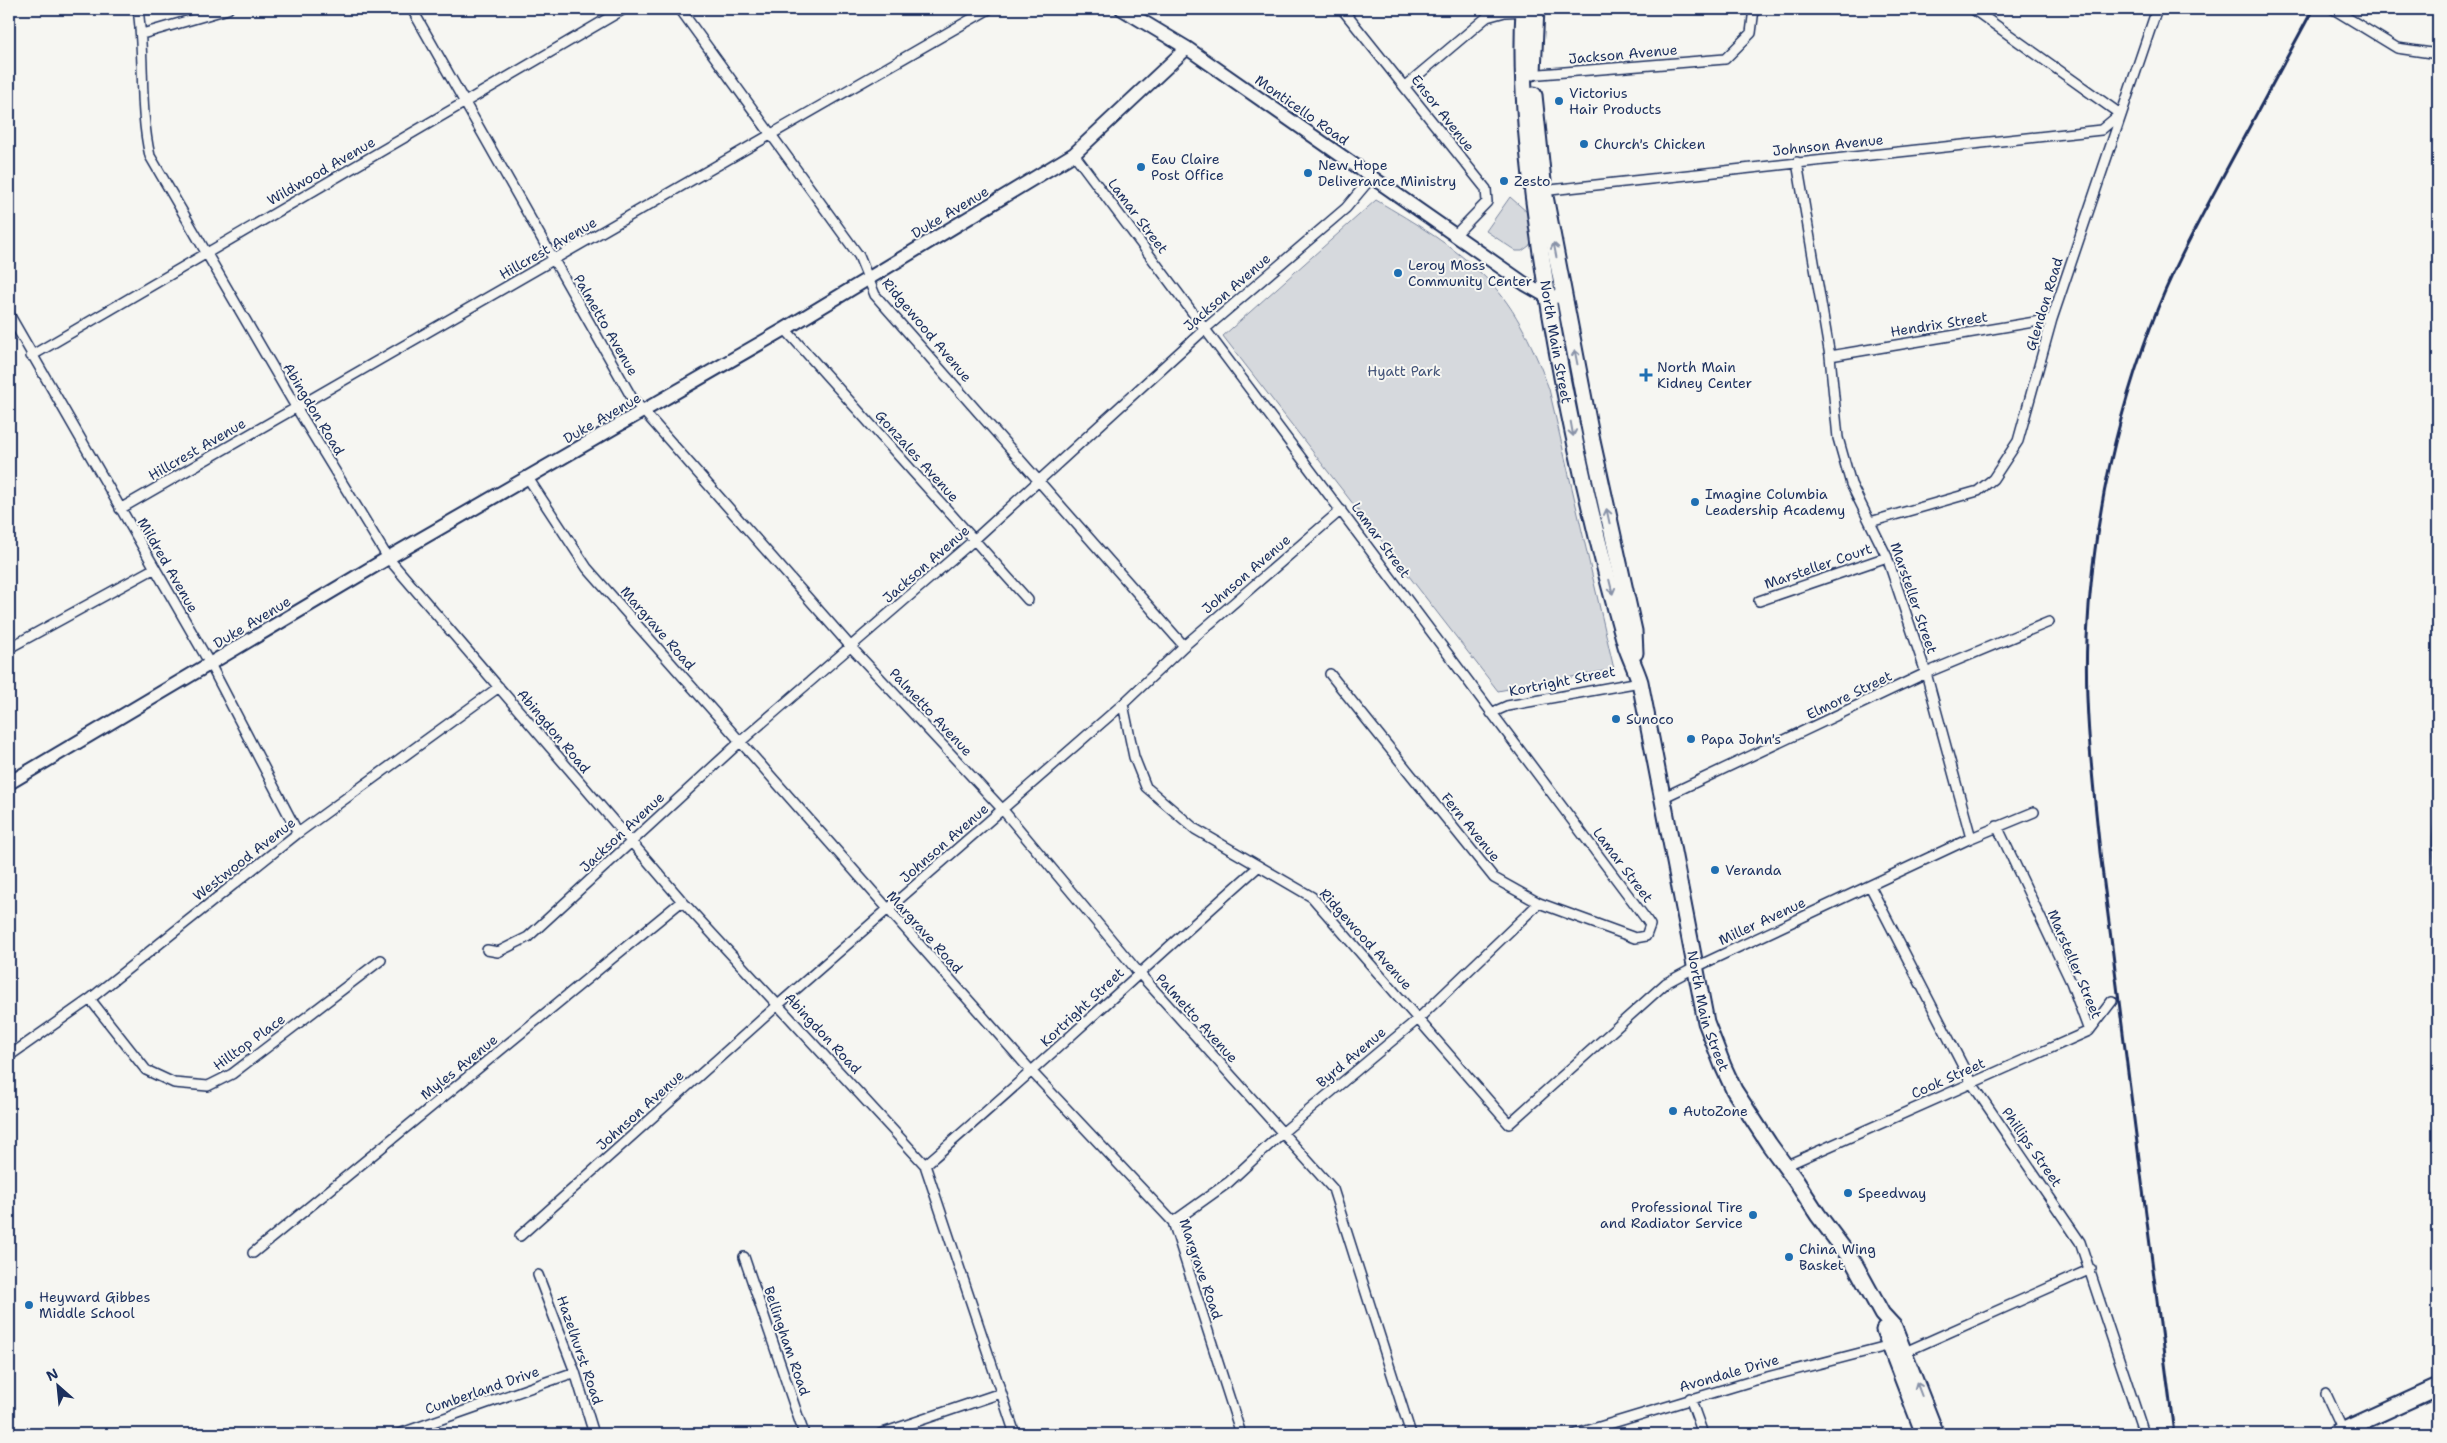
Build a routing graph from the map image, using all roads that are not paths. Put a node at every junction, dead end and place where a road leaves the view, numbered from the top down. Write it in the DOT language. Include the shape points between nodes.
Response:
graph roads {
  1 [pos="138,9"];
  2 [pos="228,9"];
  3 [pos="412,9"];
  4 [pos="624,9"];
  5 [pos="680,9"];
  6 [pos="990,9"];
  7 [pos="1122,9"];
  8 [pos="1342,9"];
  9 [pos="1754,9"];
  10 [pos="1973,9"];
  11 [pos="2157,9"];
  12 [pos="2333,9"];
  13 [pos="1530,10"];
  14 [pos="142,34"];
  15 [pos="1187,48"];
  16 [pos="2438,54"];
  17 [pos="1528,75"];
  18 [pos="1405,86"];
  19 [pos="465,103"];
  20 [pos="2120,114"];
  21 [pos="772,134"];
  22 [pos="1074,154"];
  23 [pos="1797,162"];
  24 [pos="1372,177"];
  25 [pos="1538,192"];
  26 [pos="1455,235"];
  27 [pos="207,252"];
  28 [pos="554,261"];
  29 [pos="868,280"];
  30 [pos="1546,296"];
  31 [pos="1564,298"];
  32 [pos="9,314"];
  33 [pos="2052,319"];
  34 [pos="1206,328"];
  35 [pos="785,330"];
  36 [pos="31,356"];
  37 [pos="1830,356"];
  38 [pos="296,407"];
  39 [pos="645,411"];
  40 [pos="528,478"];
  41 [pos="1040,481"];
  42 [pos="120,509"];
  43 [pos="1341,510"];
  44 [pos="1870,522"];
  45 [pos="974,540"];
  46 [pos="1887,556"];
  47 [pos="388,558"];
  48 [pos="155,568"];
  49 [pos="1028,600"];
  50 [pos="1759,601"];
  51 [pos="2049,622"];
  52 [pos="1184,646"];
  53 [pos="852,647"];
  54 [pos="9,648"];
  55 [pos="210,664"];
  56 [pos="1926,673"];
  57 [pos="1330,674"];
  58 [pos="1638,674"];
  59 [pos="499,687"];
  60 [pos="1123,704"];
  61 [pos="1491,713"];
  62 [pos="740,742"];
  63 [pos="9,783"];
  64 [pos="1662,798"];
  65 [pos="1003,810"];
  66 [pos="2034,812"];
  67 [pos="1997,826"];
  68 [pos="298,833"];
  69 [pos="1971,838"];
  70 [pos="631,843"];
  71 [pos="1258,867"];
  72 [pos="1870,886"];
  73 [pos="682,901"];
  74 [pos="1539,903"];
  75 [pos="888,910"];
  76 [pos="1635,938"];
  77 [pos="487,950"];
  78 [pos="381,960"];
  79 [pos="1696,967"];
  80 [pos="1138,973"];
  81 [pos="90,999"];
  82 [pos="2112,1001"];
  83 [pos="778,1005"];
  84 [pos="1418,1019"];
  85 [pos="2089,1031"];
  86 [pos="9,1056"];
  87 [pos="1032,1072"];
  88 [pos="1971,1082"];
  89 [pos="1509,1124"];
  90 [pos="1282,1133"];
  91 [pos="924,1165"];
  92 [pos="1785,1166"];
  93 [pos="1173,1222"];
  94 [pos="520,1236"];
  95 [pos="253,1253"];
  96 [pos="744,1257"];
  97 [pos="2091,1269"];
  98 [pos="538,1276"];
  99 [pos="1882,1314"];
  100 [pos="1891,1345"];
  101 [pos="1905,1352"];
  102 [pos="575,1372"];
  103 [pos="2438,1387"];
  104 [pos="1001,1393"];
  105 [pos="2326,1394"];
  106 [pos="1690,1398"];
  107 [pos="2341,1433"];
  108 [pos="399,1434"];
  109 [pos="594,1434"];
  110 [pos="804,1434"];
  111 [pos="880,1434"];
  112 [pos="1015,1434"];
  113 [pos="1241,1434"];
  114 [pos="1411,1434"];
  115 [pos="1576,1434"];
  116 [pos="1703,1434"];
  117 [pos="1924,1434"];
  118 [pos="1936,1434"];
  119 [pos="2144,1434"];
  1 -- 14 [label="street, Abingdon Road"];
  2 -- 14 [label="street"];
  3 -- 19 [label="street, Palmetto Avenue"];
  4 -- 19 [label="street, Wildwood Avenue"];
  5 -- 21 [label="street, Ridgewood Avenue"];
  6 -- 21 [label="street, Hillcrest Avenue"];
  7 -- 15 [label="street, Monticello Road"];
  8 -- 18 [label="street, Ensor Avenue"];
  9 -- 17 [label="street, Jackson Avenue" via="1751,33 1725,59"];
  10 -- 20 [label="street"];
  11 -- 20 [label="street, Glendon Road"];
  12 -- 16 [label="street" via="2397,48"];
  13 -- 17 [label="main road, North Main Street"];
  13 -- 18 [label="street" via="1487,17"];
  14 -- 27 [label="street, Abingdon Road" via="145,134 150,156"];
  15 -- 22 [label="street, Duke Avenue"];
  15 -- 24 [label="street, Monticello Road"];
  17 -- 25 [label="main road, North Main Street" via="1526,129"];
  18 -- 26 [label="street, Ensor Avenue" via="1486,189 1487,202"];
  19 -- 27 [label="street, Wildwood Avenue"];
  19 -- 28 [label="street, Palmetto Avenue"];
  20 -- 23 [label="street, Johnson Avenue" via="2101,130"];
  20 -- 33 [label="street, Glendon Road"];
  21 -- 28 [label="street, Hillcrest Avenue"];
  21 -- 29 [label="street, Ridgewood Avenue" via="859,256"];
  22 -- 29 [label="street, Duke Avenue"];
  22 -- 34 [label="street, Lamar Street"];
  23 -- 25 [label="street, Johnson Avenue"];
  23 -- 37 [label="street, Marsteller Street"];
  24 -- 26 [label="street, Monticello Road"];
  24 -- 34 [label="street, Jackson Avenue" via="1346,208"];
  25 -- 30 [label="main road, North Main Street"];
  31 -- 25 [label="main road, North Main Street, one-way"];
  26 -- 30 [label="street, Monticello Road"];
  27 -- 36 [label="street, Wildwood Avenue"];
  27 -- 38 [label="street, Abingdon Road"];
  28 -- 38 [label="street, Hillcrest Avenue"];
  28 -- 39 [label="street, Palmetto Avenue" via="632,398"];
  29 -- 35 [label="street, Duke Avenue"];
  29 -- 41 [label="street, Ridgewood Avenue" via="875,295"];
  30 -- 31 [label="street, Monticello Road"];
  30 -- 58 [label="main road, North Main Street, one-way" via="1575,446 1627,649"];
  58 -- 31 [label="main road, North Main Street, one-way" via="1634,631"];
  32 -- 36 [label="street, Mildred Avenue"];
  33 -- 37 [label="street, Hendrix Street"];
  33 -- 44 [label="street, Glendon Road" via="2018,441 1993,479 1978,491"];
  34 -- 41 [label="street, Jackson Avenue"];
  34 -- 43 [label="street, Lamar Street"];
  35 -- 39 [label="street, Duke Avenue"];
  35 -- 45 [label="street, Gonzales Avenue"];
  36 -- 42 [label="street, Mildred Avenue"];
  37 -- 44 [label="street, Marsteller Street" via="1838,438 1851,484"];
  38 -- 42 [label="street, Hillcrest Avenue"];
  38 -- 47 [label="street, Abingdon Road"];
  39 -- 40 [label="street, Duke Avenue"];
  39 -- 53 [label="street, Palmetto Avenue"];
  40 -- 47 [label="street, Duke Avenue"];
  40 -- 62 [label="street, Margrave Road" via="588,568"];
  41 -- 45 [label="street, Jackson Avenue"];
  41 -- 52 [label="street, Ridgewood Avenue"];
  42 -- 48 [label="street, Mildred Avenue"];
  43 -- 52 [label="street, Johnson Avenue"];
  43 -- 61 [label="street, Lamar Street"];
  44 -- 46 [label="street, Marsteller Street"];
  45 -- 49 [label="street, Gonzales Avenue"];
  45 -- 53 [label="street, Jackson Avenue"];
  46 -- 50 [label="street, Marsteller Court"];
  46 -- 56 [label="street, Marsteller Street"];
  47 -- 55 [label="street, Duke Avenue"];
  47 -- 59 [label="street, Abingdon Road"];
  48 -- 54 [label="street"];
  48 -- 55 [label="street, Mildred Avenue"];
  51 -- 56 [label="street, Elmore Street"];
  52 -- 60 [label="street, Johnson Avenue"];
  53 -- 62 [label="street, Jackson Avenue"];
  53 -- 65 [label="street, Palmetto Avenue"];
  55 -- 63 [label="street, Duke Avenue"];
  55 -- 68 [label="street, Mildred Avenue"];
  56 -- 64 [label="street, Elmore Street"];
  56 -- 69 [label="street, Marsteller Street"];
  57 -- 74 [label="street, Fern Avenue" via="1494,878"];
  58 -- 61 [label="street, Kortright Street" via="1507,706"];
  58 -- 64 [label="main road, North Main Street"];
  59 -- 68 [label="street, Westwood Avenue"];
  59 -- 70 [label="street, Abingdon Road"];
  60 -- 65 [label="street, Johnson Avenue"];
  60 -- 71 [label="street, Ridgewood Avenue" via="1134,757 1146,787 1195,829"];
  61 -- 76 [label="street, Lamar Street" via="1650,925 1646,936"];
  62 -- 70 [label="street, Jackson Avenue"];
  62 -- 75 [label="street, Margrave Road"];
  64 -- 79 [label="main road, North Main Street"];
  65 -- 75 [label="street, Johnson Avenue"];
  65 -- 80 [label="street, Palmetto Avenue"];
  66 -- 67 [label="street, Miller Avenue"];
  67 -- 69 [label="street, Miller Avenue"];
  67 -- 85 [label="street, Marsteller Street" via="2071,982"];
  68 -- 81 [label="street, Westwood Avenue"];
  69 -- 72 [label="street, Miller Avenue"];
  70 -- 73 [label="street, Abingdon Road"];
  70 -- 77 [label="street, Jackson Avenue" via="528,937 498,952"];
  71 -- 80 [label="street, Kortright Street"];
  71 -- 84 [label="street, Ridgewood Avenue" via="1312,897"];
  72 -- 79 [label="street, Miller Avenue"];
  72 -- 88 [label="street, Phillips Street"];
  73 -- 83 [label="street, Abingdon Road"];
  73 -- 95 [label="street, Myles Avenue"];
  74 -- 76 [label="street, Fern Avenue"];
  74 -- 84 [label="street, Byrd Avenue"];
  75 -- 83 [label="street, Johnson Avenue"];
  75 -- 87 [label="street, Margrave Road"];
  78 -- 81 [label="street, Hilltop Place" via="232,1074 208,1086 174,1083 146,1070"];
  79 -- 89 [label="street, Miller Avenue" via="1666,983"];
  79 -- 92 [label="main road, North Main Street" via="1706,1022 1723,1066 1734,1090"];
  80 -- 87 [label="street, Kortright Street"];
  80 -- 90 [label="street, Palmetto Avenue"];
  81 -- 86 [label="street, Westwood Avenue"];
  82 -- 85 [label="street, Cook Street"];
  83 -- 91 [label="street, Abingdon Road"];
  83 -- 94 [label="street, Johnson Avenue"];
  84 -- 89 [label="street, Ridgewood Avenue"];
  84 -- 90 [label="street, Byrd Avenue"];
  85 -- 88 [label="street, Cook Street"];
  87 -- 91 [label="street, Kortright Street"];
  87 -- 93 [label="street, Margrave Road"];
  88 -- 92 [label="street, Cook Street"];
  88 -- 97 [label="street, Phillips Street" via="2073,1228"];
  90 -- 93 [label="street, Byrd Avenue" via="1229,1182"];
  90 -- 114 [label="street, Palmetto Avenue" via="1333,1189"];
  91 -- 104 [label="street, Abingdon Road"];
  92 -- 99 [label="main road, North Main Street" via="1854,1263"];
  93 -- 113 [label="street, Margrave Road"];
  96 -- 110 [label="street, Bellingham Road"];
  97 -- 101 [label="street"];
  97 -- 119 [label="street, Phillips Street"];
  98 -- 102 [label="street, Hazelhurst Road"];
  99 -- 100 [label="main road, North Main Street"];
  99 -- 101 [label="main road, North Main Street" via="1894,1327"];
  100 -- 106 [label="street, Avondale Drive" via="1824,1360"];
  100 -- 117 [label="main road, North Main Street"];
  118 -- 101 [label="main road, North Main Street, one-way"];
  102 -- 108 [label="street, Cumberland Drive"];
  102 -- 109 [label="street, Hazelhurst Road"];
  103 -- 107 [label="main road"];
  104 -- 111 [label="street"];
  104 -- 112 [label="street, Abingdon Road"];
  105 -- 107 [label="street"];
  106 -- 115 [label="street, Avondale Drive"];
  106 -- 116 [label="street"];
}
